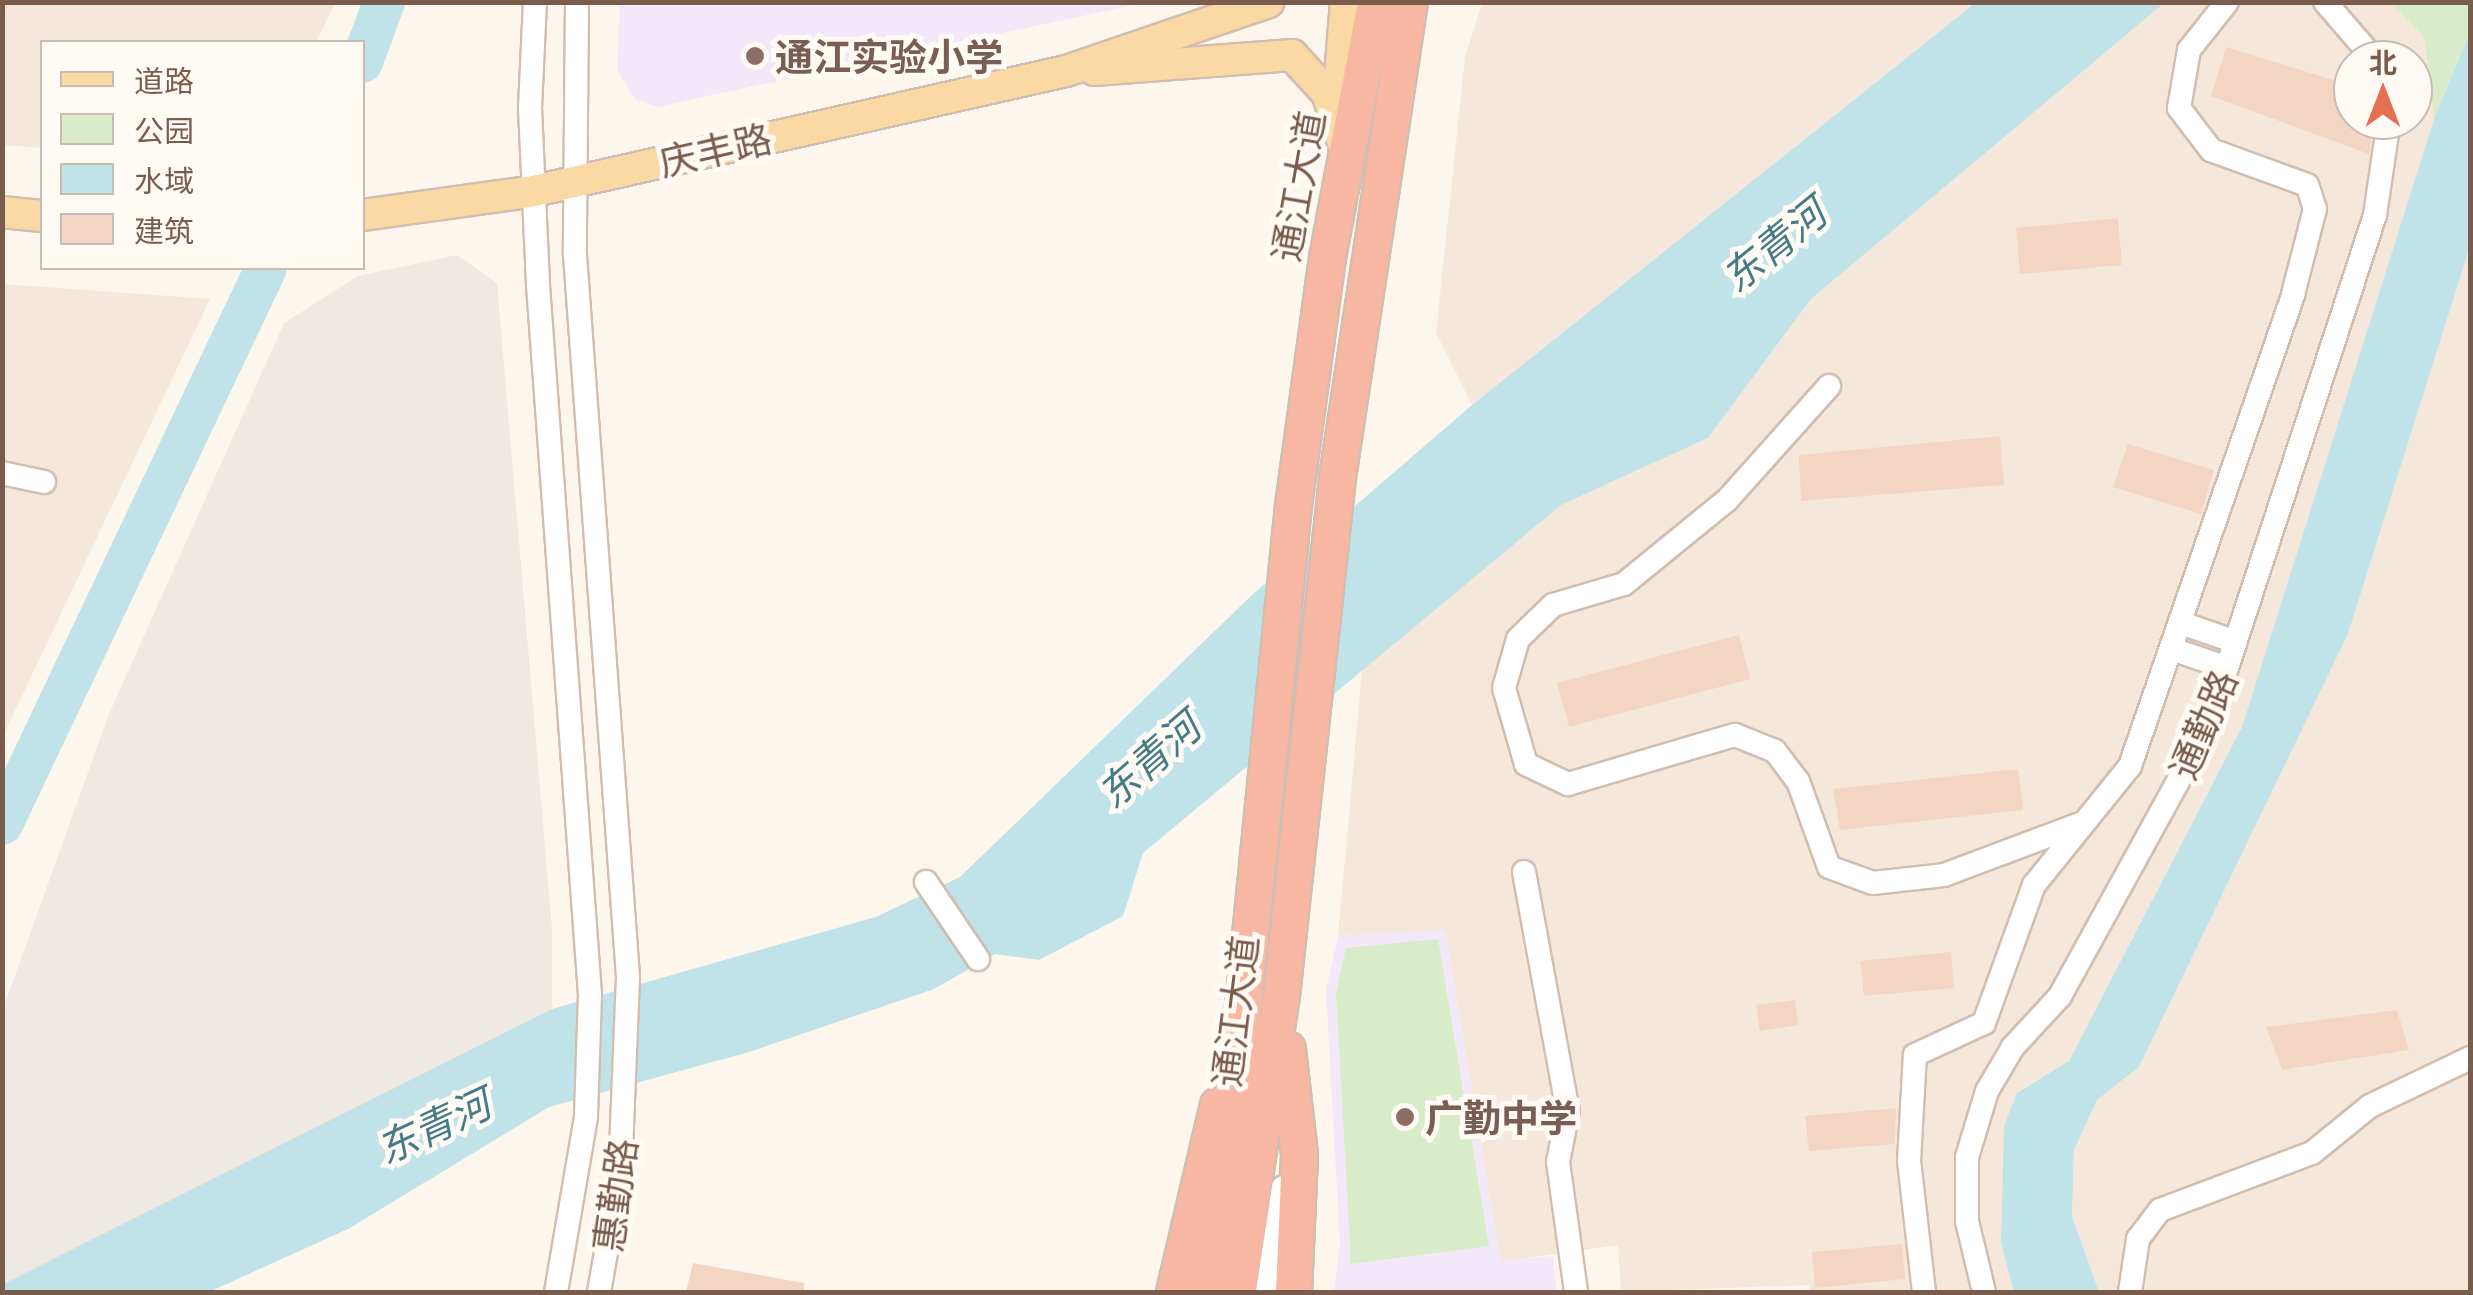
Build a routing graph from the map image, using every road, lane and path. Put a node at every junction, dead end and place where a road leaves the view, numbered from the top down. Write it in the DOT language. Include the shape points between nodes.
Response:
graph roads {
  1 [pos="535,2"];
  2 [pos="576,2"];
  3 [pos="1268,2"];
  4 [pos="1346,2"];
  5 [pos="1374,2"];
  6 [pos="1409,2"];
  7 [pos="1429,2"];
  8 [pos="2227,2"];
  9 [pos="2325,2"];
  10 [pos="2358,40"];
  11 [pos="1400,42"];
  12 [pos="1066,71"];
  13 [pos="1336,113"];
  14 [pos="2386,140"];
  15 [pos="1346,152"];
  16 [pos="574,182"];
  17 [pos="534,191"];
  18 [pos="2,212"];
  19 [pos="365,215"];
  20 [pos="40,216"];
  21 [pos="1830,386"];
  22 [pos="2,473"];
  23 [pos="44,482"];
  24 [pos="2180,624"];
  25 [pos="2236,642"];
  26 [pos="2172,648"];
  27 [pos="2227,668"];
  28 [pos="2080,824"];
  29 [pos="1524,872"];
  30 [pos="926,882"];
  31 [pos="978,959"];
  32 [pos="1280,995"];
  33 [pos="1238,1042"];
  34 [pos="2470,1058"];
  35 [pos="1295,1121"];
  36 [pos="556,1292"];
  37 [pos="600,1292"];
  38 [pos="1174,1292"];
  39 [pos="1206,1292"];
  40 [pos="1237,1292"];
  41 [pos="1267,1292"];
  42 [pos="1293,1292"];
  43 [pos="1576,1292"];
  44 [pos="1924,1292"];
  45 [pos="1984,1292"];
  46 [pos="2130,1292"];
  1 -- 17 [label="street, 惠勤路"];
  2 -- 16 [label="street, 惠勤路"];
  3 -- 12 [label="main road"];
  4 -- 13 [label="main road"];
  5 -- 15 [label="highway, 通江大道"];
  6 -- 11 [label="highway"];
  7 -- 11 [label="main road"];
  8 -- 24 [label="street" via="2189,50 2179,108 2211,150 2307,186 2315,208"];
  9 -- 10 [label="street"];
  11 -- 32 [label="highway, 通江大道" via="1337,478"];
  12 -- 13 [label="main road" via="1292,55"];
  12 -- 16 [label="main road, 庆丰路"];
  13 -- 15 [label="main road"];
  14 -- 25 [label="street, 通勤路" via="2375,215"];
  15 -- 33 [label="highway, 通江大道" via="1293,505"];
  16 -- 17 [label="main road, 庆丰路"];
  16 -- 37 [label="street, 惠勤路" via="628,977 626,1098"];
  17 -- 19 [label="main road, 庆丰路"];
  17 -- 36 [label="street, 惠勤路" via="590,994 586,1117"];
  18 -- 20 [label="main road"];
  21 -- 28 [label="street" via="1727,500 1624,584 1553,605 1518,639 1504,688 1526,764 1568,784 1736,735 1776,751 1798,781 1830,867 1873,882 1944,875"];
  22 -- 23 [label="street"];
  24 -- 25 [label="street"];
  24 -- 26 [label="street"];
  25 -- 27 [label="street, 通勤路"];
  26 -- 27 [label="street"];
  26 -- 28 [label="street" via="2130,766"];
  27 -- 45 [label="street, 通勤路" via="2207,729 2060,996 2013,1046 1987,1091 1967,1173 1966,1221"];
  28 -- 44 [label="street" via="2034,885 1984,1023 1915,1055 1909,1161"];
  29 -- 43 [label="street" via="1568,1110 1558,1162"];
  30 -- 31 [label="street"];
  32 -- 35 [label="highway"];
  32 -- 40 [label="highway, 通江大道"];
  33 -- 38 [label="highway" via="1198,1167"];
  33 -- 39 [label="highway, 通江大道"];
  34 -- 46 [label="street" via="2370,1106 2312,1153 2160,1210 2138,1239"];
  35 -- 41 [label="street"];
  35 -- 42 [label="highway"];
}
